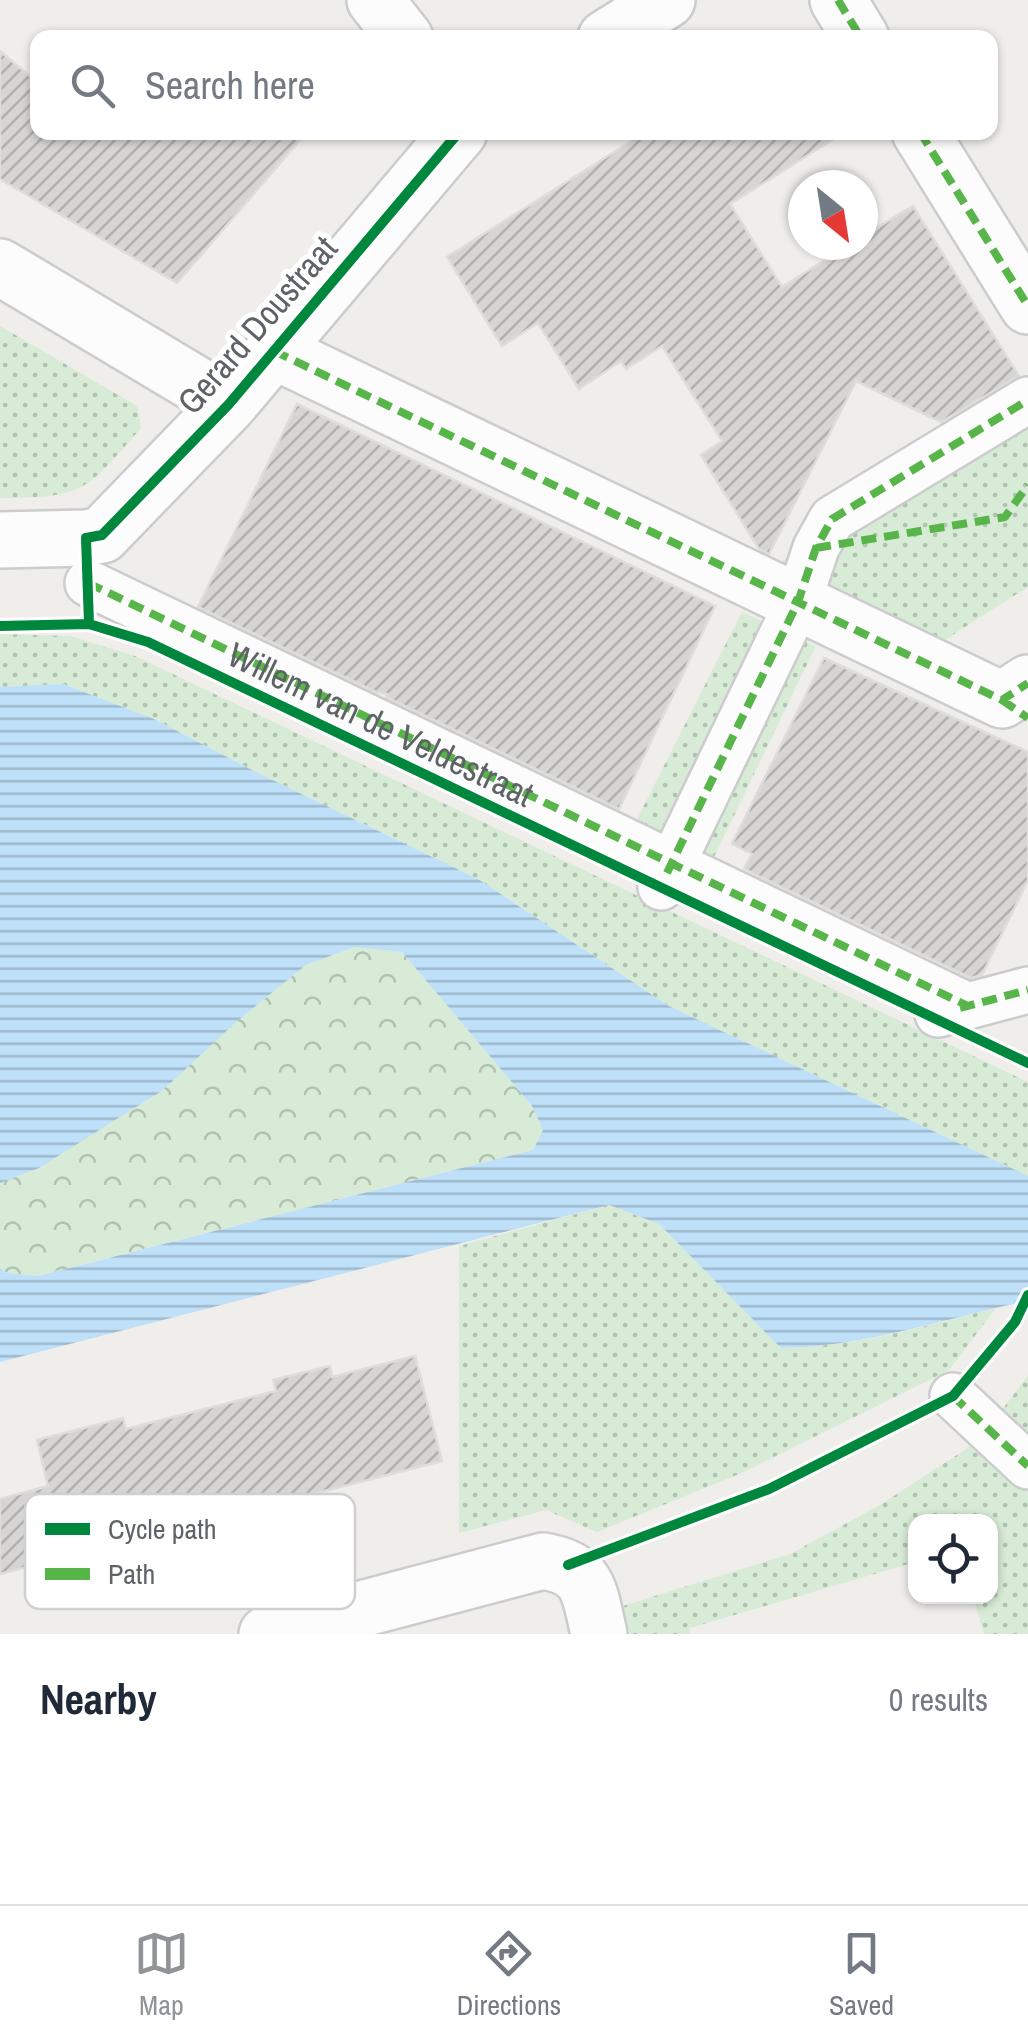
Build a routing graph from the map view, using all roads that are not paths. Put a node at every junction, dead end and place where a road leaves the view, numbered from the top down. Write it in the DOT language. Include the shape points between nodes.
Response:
graph roads {
  1 [pos="375,0"];
  2 [pos="666,0"];
  3 [pos="838,0"];
  4 [pos="399,30"];
  5 [pos="619,30"];
  6 [pos="856,30"];
  7 [pos="452,140"];
  8 [pos="925,140"];
  9 [pos="0,267"];
  10 [pos="1028,306"];
  11 [pos="274,351"];
  12 [pos="1028,400"];
  13 [pos="229,404"];
  14 [pos="0,540"];
  15 [pos="87,561"];
  16 [pos="798,602"];
  17 [pos="1028,683"];
  18 [pos="666,875"];
  19 [pos="1028,990"];
  20 [pos="954,1396"];
  21 [pos="1028,1466"];
  22 [pos="268,1634"];
  23 [pos="599,1634"];
  1 -- 4 [label="street"];
  2 -- 5 [label="street"];
  3 -- 6 [label="street"];
  7 -- 11 [label="street, Gerard Doustraat"];
  8 -- 10 [label="street"];
  9 -- 13 [label="street"];
  11 -- 13 [label="street, Gerard Doustraat"];
  11 -- 16 [label="street"];
  12 -- 16 [label="street" via="832,519"];
  13 -- 15 [label="street, Gerard Doustraat" via="102,535"];
  14 -- 15 [label="street"];
  15 -- 18 [label="street, Willem van de Veldestraat"];
  16 -- 17 [label="street" via="1002,700"];
  16 -- 18 [label="street"];
  18 -- 19 [label="street, Willem van de Veldestraat" via="950,1011"];
  20 -- 21 [label="street"];
  22 -- 23 [label="street" via="543,1560 568,1565 588,1587"];
}
